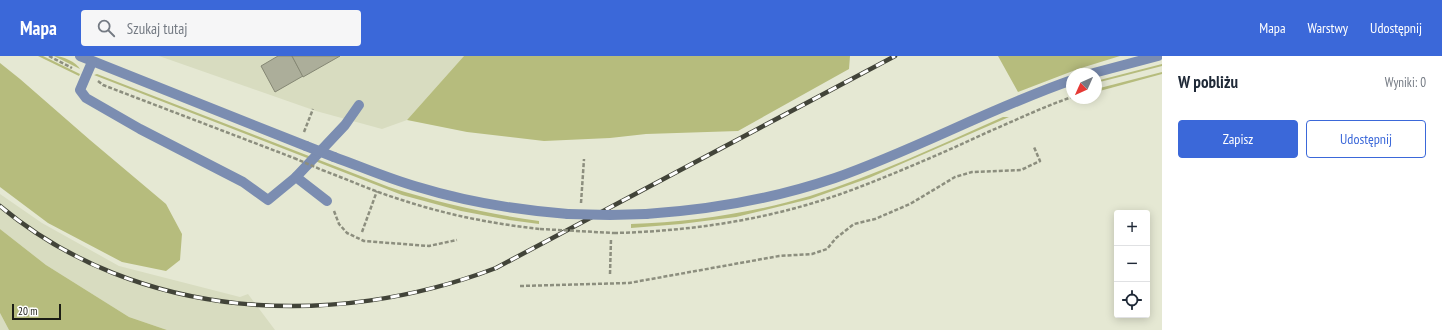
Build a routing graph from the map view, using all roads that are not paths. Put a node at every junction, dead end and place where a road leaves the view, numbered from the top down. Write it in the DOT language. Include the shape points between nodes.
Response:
graph roads {
  1 [pos="80,56"];
  2 [pos="1158,56"];
  3 [pos="92,62"];
  4 [pos="1102,71"];
  5 [pos="1066,82"];
  6 [pos="360,105"];
  7 [pos="296,177"];
  8 [pos="327,201"];
  1 -- 3 [label="street"];
  2 -- 4 [label="street"];
  3 -- 5 [label="street, bridge" via="386,177 447,195 510,208 568,214 678,212 759,200 856,170"];
  3 -- 7 [label="street" via="80,90 82,94 140,129 243,182 268,200"];
  6 -- 7 [label="street" via="345,125"];
  7 -- 8 [label="street"];
}
